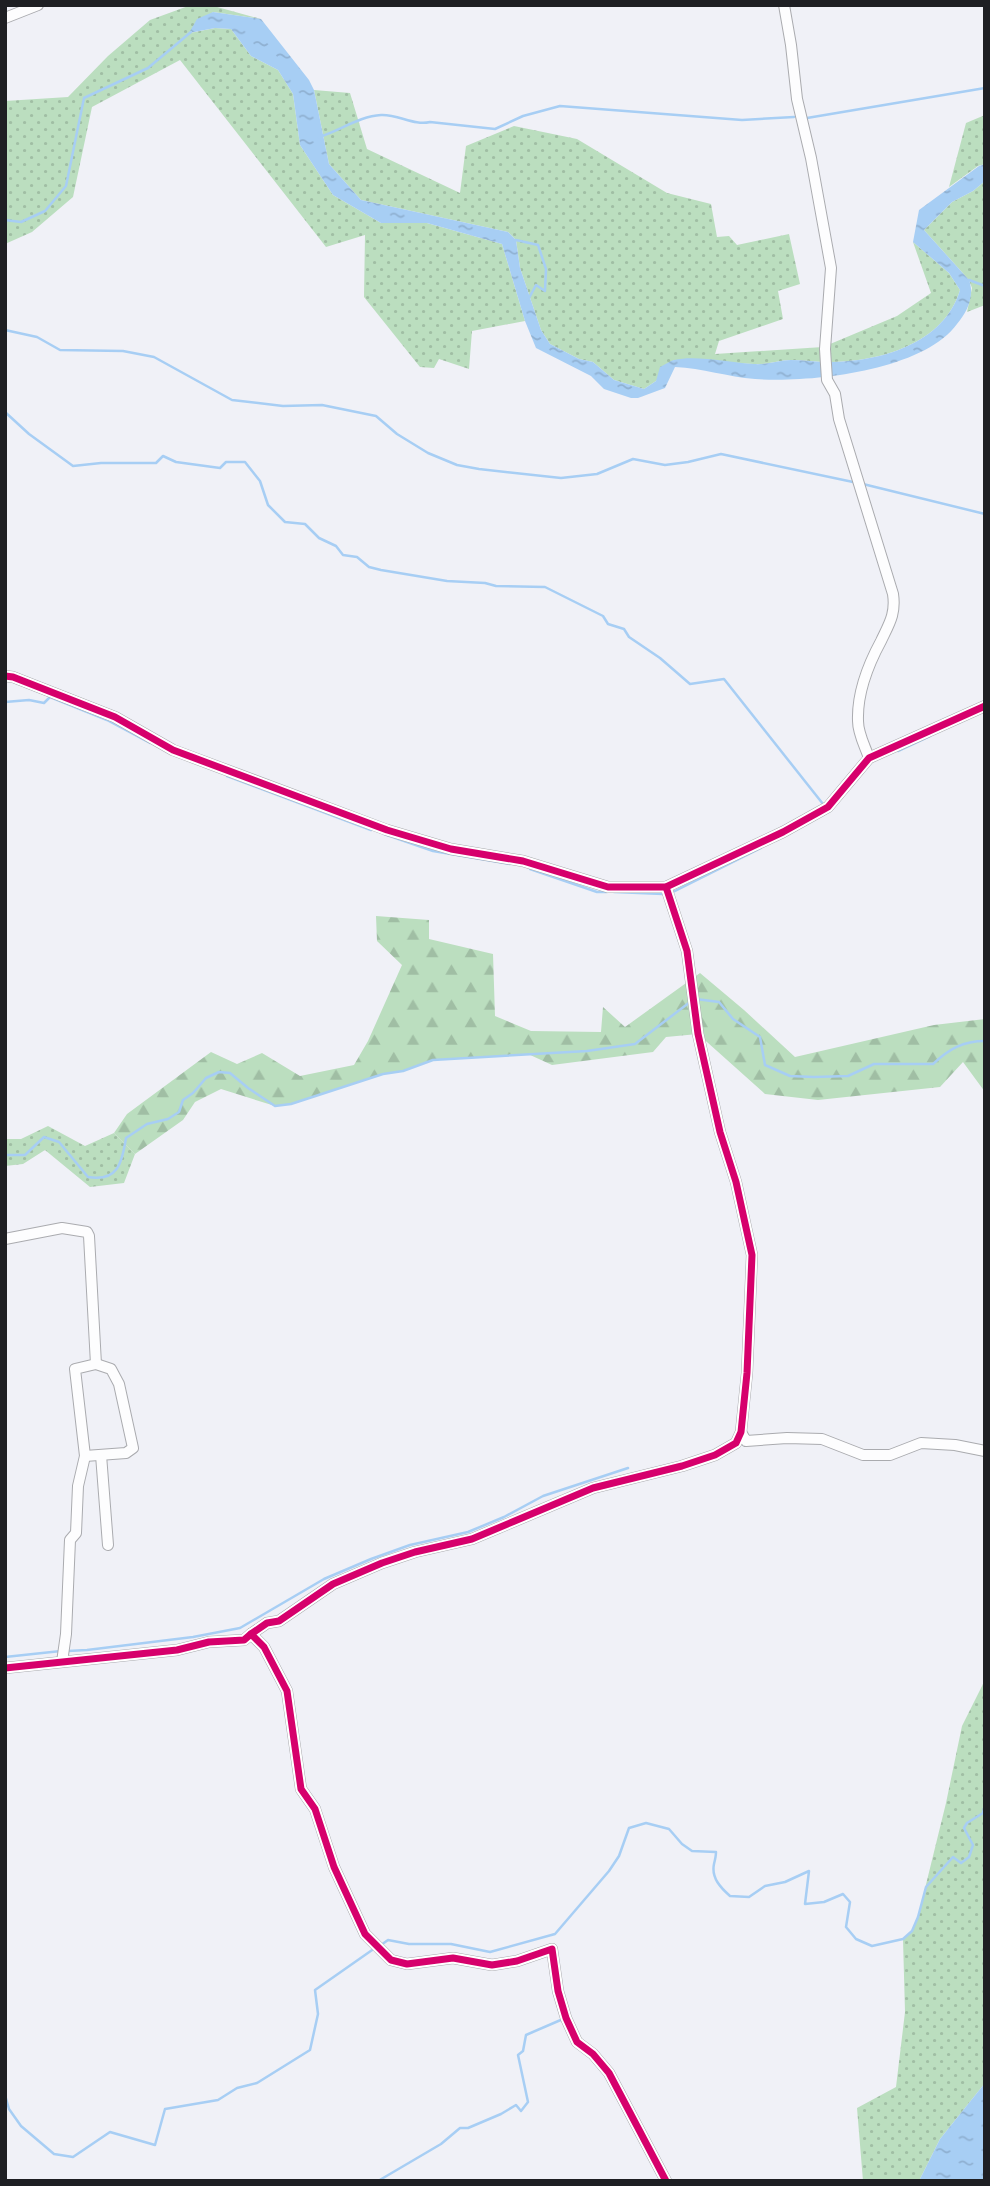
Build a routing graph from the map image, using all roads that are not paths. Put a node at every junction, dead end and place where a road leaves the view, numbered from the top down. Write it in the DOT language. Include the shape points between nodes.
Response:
graph roads {
  1 [pos="38,5"];
  2 [pos="784,5"];
  3 [pos="5,19"];
  4 [pos="5,676"];
  5 [pos="985,706"];
  6 [pos="869,758"];
  7 [pos="666,887"];
  8 [pos="5,1239"];
  9 [pos="96,1364"];
  10 [pos="741,1432"];
  11 [pos="985,1451"];
  12 [pos="100,1455"];
  13 [pos="85,1456"];
  14 [pos="108,1545"];
  15 [pos="251,1634"];
  16 [pos="62,1661"];
  17 [pos="5,1668"];
  18 [pos="666,2181"];
  1 -- 3 [label="street"];
  2 -- 6 [label="street" via="797,99 831,268 827,380 835,394 841,429 895,606 861,694 858,721"];
  4 -- 7 [label="street" via="115,717 173,750 387,830 451,849 523,861 608,887"];
  5 -- 6 [label="street"];
  6 -- 7 [label="street" via="828,807"];
  7 -- 10 [label="street" via="687,951 698,1034 752,1255"];
  8 -- 9 [label="street" via="62,1228 87,1232"];
  9 -- 12 [label="street" via="111,1369 119,1384 133,1448"];
  9 -- 13 [label="street" via="75,1369"];
  10 -- 11 [label="street" via="746,1441 756,1442 822,1439 863,1455 890,1455 921,1443"];
  10 -- 15 [label="street" via="736,1443 715,1455 593,1488 472,1539 364,1570"];
  12 -- 13 [label="street"];
  12 -- 14 [label="street"];
  13 -- 16 [label="street" via="76,1533 70,1540"];
  15 -- 16 [label="street" via="244,1640 177,1650"];
  15 -- 18 [label="street" via="264,1647 286,1691 301,1789 315,1809 334,1867 365,1934 391,1960 407,1964 453,1958 492,1965 552,1950 558,1991 577,2042 609,2073"];
  16 -- 17 [label="street"];
}
